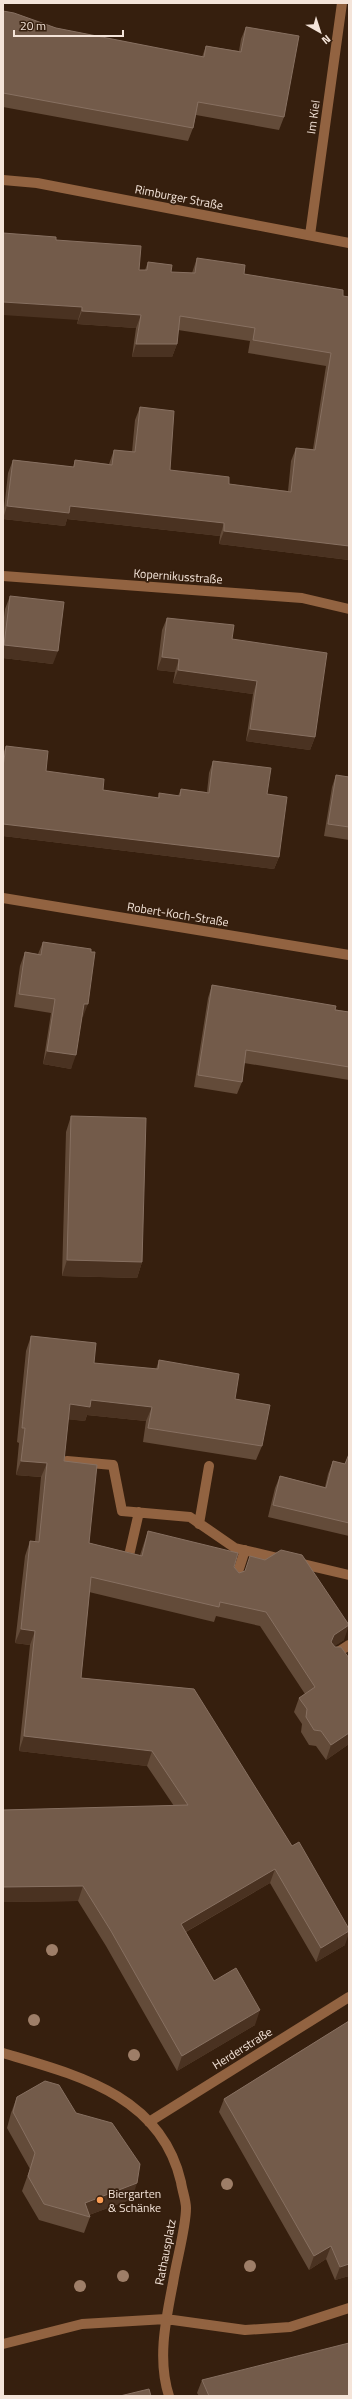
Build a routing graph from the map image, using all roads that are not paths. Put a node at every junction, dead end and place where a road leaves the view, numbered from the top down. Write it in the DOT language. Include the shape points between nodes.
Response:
graph roads {
  1 [pos="342,3"];
  2 [pos="3,180"];
  3 [pos="310,235"];
  4 [pos="349,243"];
  5 [pos="3,576"];
  6 [pos="349,609"];
  7 [pos="3,898"];
  8 [pos="349,955"];
  9 [pos="67,1461"];
  10 [pos="209,1466"];
  11 [pos="139,1512"];
  12 [pos="199,1524"];
  13 [pos="245,1550"];
  14 [pos="128,1560"];
  15 [pos="349,1575"];
  16 [pos="236,1581"];
  17 [pos="349,1645"];
  18 [pos="332,1656"];
  19 [pos="349,1997"];
  20 [pos="3,2053"];
  21 [pos="149,2122"];
  22 [pos="349,2308"];
  23 [pos="166,2319"];
  24 [pos="3,2344"];
  25 [pos="168,2394"];
  1 -- 3 [label="street, Im Kiel"];
  2 -- 3 [label="street, Rimburger Straße" via="37,183"];
  3 -- 4 [label="street, Rimburger Straße"];
  5 -- 6 [label="street, Kopernikusstraße" via="302,598"];
  7 -- 8 [label="street, Robert-Koch-Straße"];
  9 -- 11 [label="street" via="113,1465 122,1510"];
  10 -- 12 [label="street"];
  11 -- 12 [label="street" via="190,1517"];
  11 -- 14 [label="street"];
  12 -- 13 [label="street" via="235,1548"];
  13 -- 15 [label="street"];
  13 -- 16 [label="street"];
  17 -- 18 [label="street"];
  19 -- 21 [label="street, Herderstraße"];
  20 -- 21 [label="street, Rathausplatz" via="76,2075 121,2097"];
  21 -- 23 [label="street, Rathausplatz" via="176,2160 186,2208"];
  22 -- 23 [label="street" via="290,2327 246,2330"];
  23 -- 24 [label="street" via="82,2324"];
  23 -- 25 [label="street, Rathausplatz" via="162,2352"];
}
